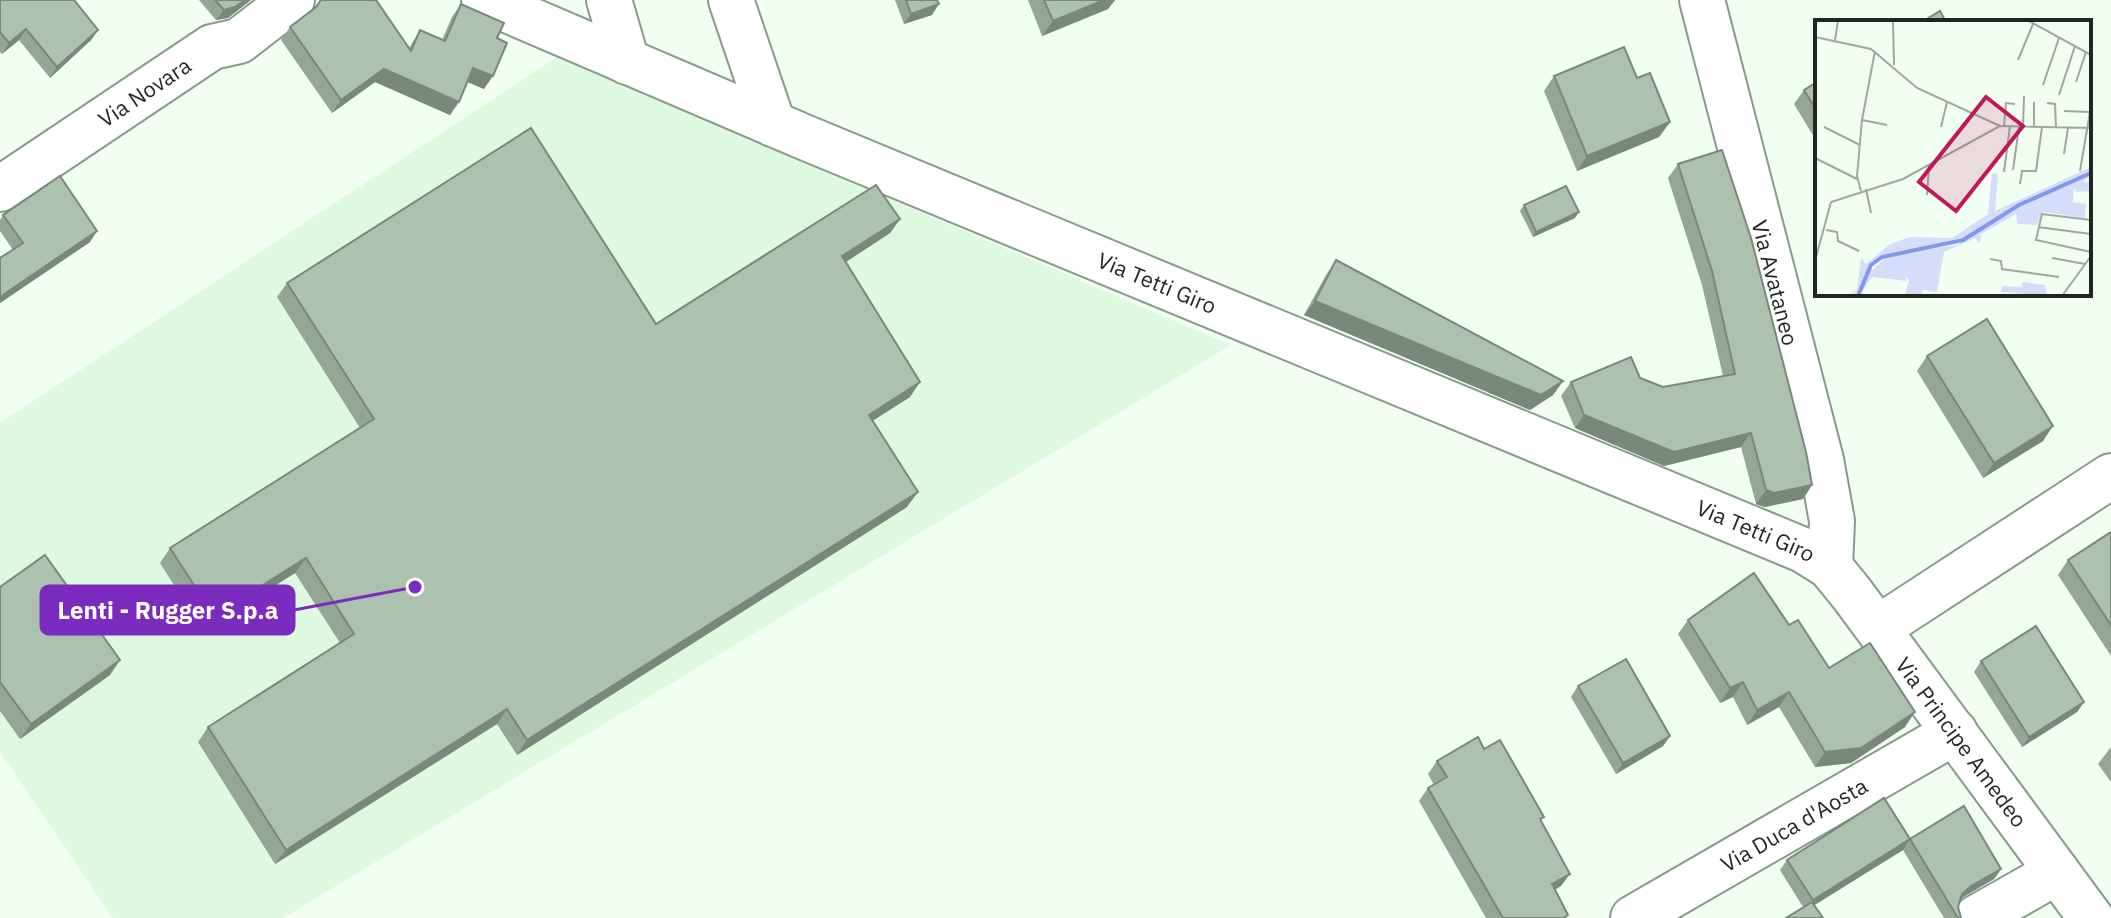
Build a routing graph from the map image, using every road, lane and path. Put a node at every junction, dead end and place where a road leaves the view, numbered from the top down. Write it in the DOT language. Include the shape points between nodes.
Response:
graph roads {
  1 [pos="292,0"];
  2 [pos="484,0"];
  3 [pos="609,0"];
  4 [pos="731,0"];
  5 [pos="1702,0"];
  6 [pos="627,62"];
  7 [pos="773,124"];
  8 [pos="0,189"];
  9 [pos="2111,476"];
  10 [pos="1830,567"];
  11 [pos="1878,628"];
  12 [pos="1955,732"];
  13 [pos="2057,872"];
  14 [pos="1633,918"];
  15 [pos="1976,918"];
  16 [pos="2091,918"];
  1 -- 8 [label="street, Via Novara" via="239,41 212,47"];
  2 -- 6 [label="street, Via Tetti Giro"];
  3 -- 6 [label="street"];
  4 -- 7 [label="street"];
  5 -- 10 [label="street, Via Avataneo" via="1821,460 1832,521"];
  6 -- 7 [label="street, Via Tetti Giro"];
  7 -- 10 [label="street, Via Tetti Giro" via="1803,550"];
  9 -- 11 [label="street"];
  10 -- 11 [label="street, Via Principe Amedeo"];
  11 -- 12 [label="street, Via Principe Amedeo"];
  12 -- 13 [label="street, Via Principe Amedeo"];
  12 -- 14 [label="street, Via Duca d'Aosta"];
  13 -- 15 [label="street"];
  13 -- 16 [label="street, Via Principe Amedeo"];
}
